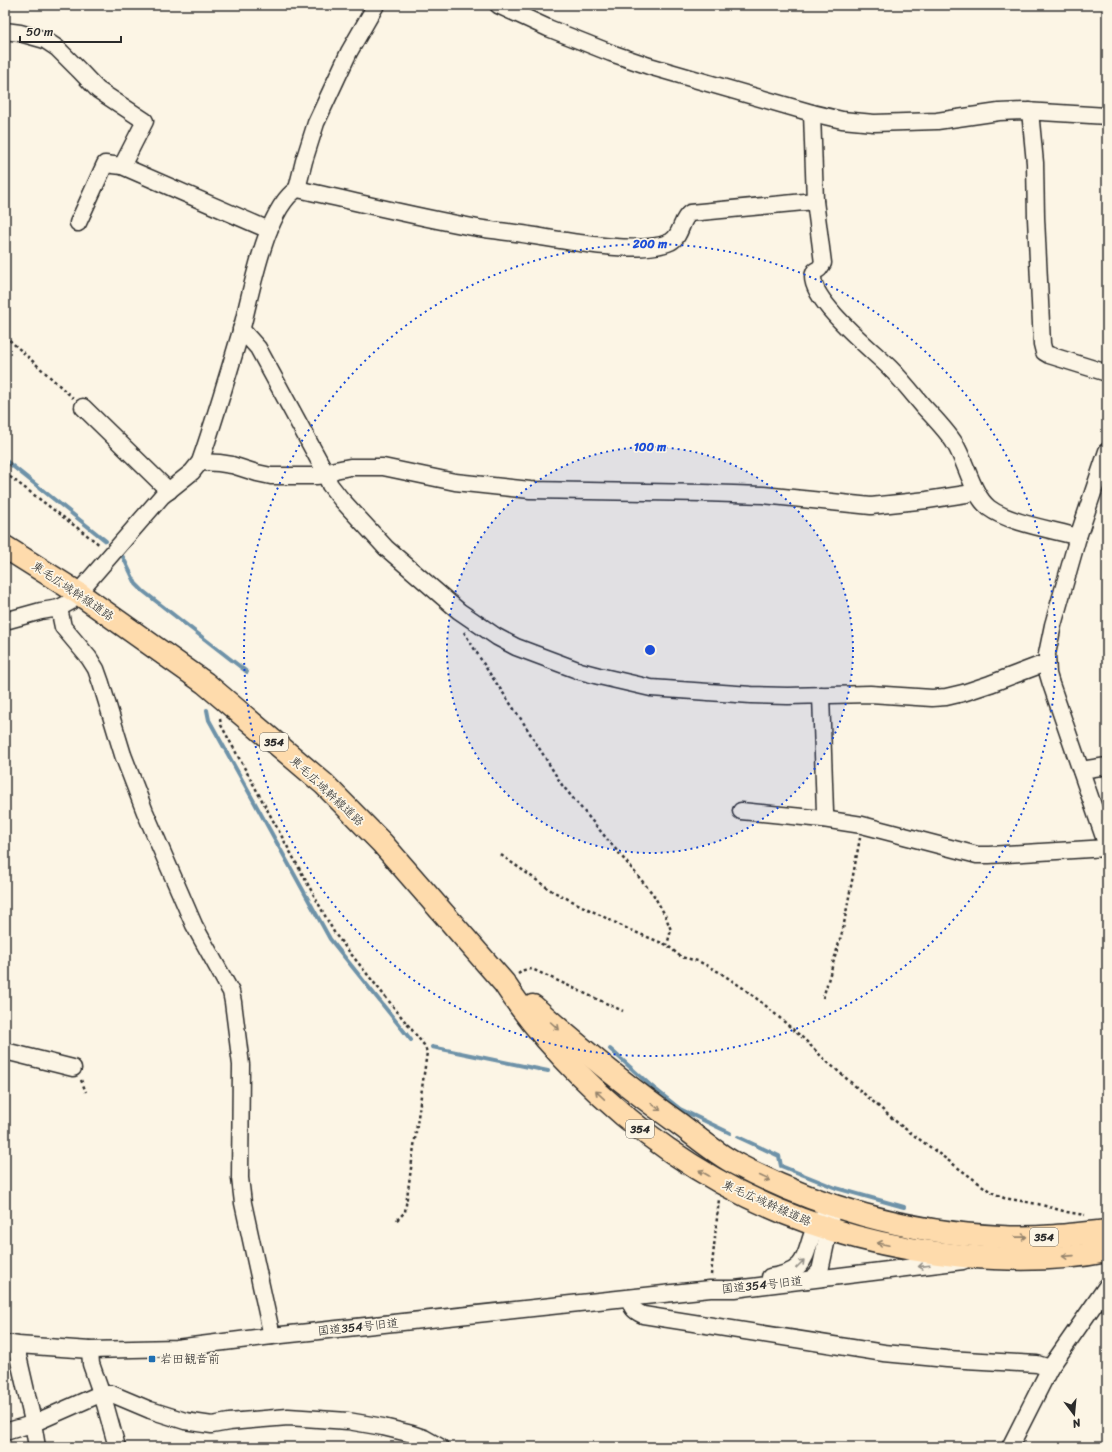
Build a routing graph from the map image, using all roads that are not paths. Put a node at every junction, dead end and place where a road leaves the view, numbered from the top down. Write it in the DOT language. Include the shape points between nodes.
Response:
graph roads {
  1 [pos="376,5"];
  2 [pos="498,5"];
  3 [pos="5,31"];
  4 [pos="1030,111"];
  5 [pos="812,114"];
  6 [pos="1107,116"];
  7 [pos="122,166"];
  8 [pos="297,189"];
  9 [pos="815,202"];
  10 [pos="78,223"];
  11 [pos="269,230"];
  12 [pos="241,329"];
  13 [pos="1107,373"];
  14 [pos="83,407"];
  15 [pos="1107,451"];
  16 [pos="200,462"];
  17 [pos="325,475"];
  18 [pos="169,491"];
  19 [pos="976,491"];
  20 [pos="1078,537"];
  21 [pos="5,547"];
  22 [pos="78,593"];
  23 [pos="59,608"];
  24 [pos="5,621"];
  25 [pos="1047,664"];
  26 [pos="821,695"];
  27 [pos="1107,766"];
  28 [pos="1081,770"];
  29 [pos="741,811"];
  30 [pos="824,819"];
  31 [pos="1107,847"];
  32 [pos="504,983"];
  33 [pos="5,1050"];
  34 [pos="73,1068"];
  35 [pos="832,1205"];
  36 [pos="822,1227"];
  37 [pos="1107,1231"];
  38 [pos="1107,1251"];
  39 [pos="990,1258"];
  40 [pos="807,1280"];
  41 [pos="710,1289"];
  42 [pos="1106,1291"];
  43 [pos="630,1298"];
  44 [pos="272,1336"];
  45 [pos="12,1344"];
  46 [pos="90,1350"];
  47 [pos="1050,1368"];
  48 [pos="100,1394"];
  49 [pos="32,1424"];
  50 [pos="5,1432"];
  51 [pos="37,1447"];
  52 [pos="117,1447"];
  53 [pos="440,1447"];
  54 [pos="1010,1447"];
  1 -- 8 [label="street" via="349,52 316,123"];
  2 -- 5 [label="street" via="611,53"];
  3 -- 7 [label="street" via="45,40 98,90 145,121"];
  4 -- 5 [label="street" via="999,112 937,121 874,123"];
  4 -- 6 [label="street"];
  4 -- 13 [label="street" via="1044,352"];
  5 -- 9 [label="street"];
  7 -- 10 [label="street" via="105,164"];
  7 -- 11 [label="street"];
  8 -- 9 [label="street" via="479,228 572,243 635,247 654,246 670,241 677,236 683,220 690,213"];
  8 -- 11 [label="street" via="290,193"];
  9 -- 19 [label="street" via="823,263 813,277 820,295 848,328 891,369 955,444"];
  11 -- 12 [label="street"];
  12 -- 16 [label="street"];
  12 -- 17 [label="street" via="258,348"];
  14 -- 18 [label="street"];
  15 -- 20 [label="street"];
  16 -- 17 [label="street" via="232,465 271,476"];
  16 -- 18 [label="street"];
  17 -- 19 [label="street" via="350,467 383,467 455,482 530,490 748,495 872,506"];
  17 -- 26 [label="street" via="340,499 386,548 459,611 516,647 580,671 651,688 751,695"];
  18 -- 22 [label="street"];
  19 -- 20 [label="street" via="984,504 1004,516"];
  20 -- 25 [label="street" via="1053,625"];
  21 -- 22 [label="highway, 東毛広域幹線道路 / 354"];
  22 -- 23 [label="street" via="70,602"];
  22 -- 32 [label="highway, 東毛広域幹線道路 / 354" via="205,683 324,784 382,843"];
  23 -- 24 [label="street"];
  23 -- 44 [label="street" via="63,626 96,669 123,755 145,812 194,925 231,992 241,1065 240,1178"];
  25 -- 26 [label="street" via="946,697"];
  25 -- 28 [label="street" via="1051,684"];
  26 -- 30 [label="street"];
  27 -- 28 [label="street"];
  28 -- 31 [label="street"];
  29 -- 30 [label="street"];
  30 -- 31 [label="street" via="862,825 977,855"];
  32 -- 35 [label="highway, 東毛広域幹線道路 / 354, one-way" via="607,1071 724,1157 777,1183"];
  36 -- 32 [label="highway, 東毛広域幹線道路 / 354, one-way" via="753,1199 720,1182 673,1154 642,1131 600,1095 551,1046 519,1007"];
  33 -- 34 [label="street"];
  35 -- 36 [label="street, 国道354号旧道"];
  35 -- 37 [label="highway, 東毛広域幹線道路 / 354, one-way" via="893,1222 954,1234 1002,1238 1071,1236"];
  39 -- 36 [label="highway, 東毛広域幹線道路 / 354, one-way" via="883,1244"];
  36 -- 40 [label="street, 国道354号旧道" via="820,1271"];
  41 -- 36 [label="street, 国道354号旧道, one-way" via="735,1282 778,1276 791,1271 800,1265"];
  38 -- 39 [label="highway, 東毛広域幹線道路 / 354, one-way" via="1024,1258"];
  39 -- 40 [label="street, one-way"];
  40 -- 41 [label="street, 国道354号旧道" via="736,1289"];
  41 -- 43 [label="street, 国道354号旧道"];
  42 -- 47 [label="street"];
  43 -- 44 [label="street, 国道354号旧道"];
  43 -- 47 [label="street" via="633,1310 643,1315 884,1353 1037,1364"];
  44 -- 46 [label="street, 国道354号旧道" via="176,1348"];
  45 -- 46 [label="street, 国道354号旧道"];
  45 -- 49 [label="street" via="18,1356"];
  46 -- 48 [label="street" via="91,1364"];
  47 -- 54 [label="street"];
  48 -- 49 [label="street"];
  48 -- 52 [label="street"];
  48 -- 53 [label="street" via="112,1394 185,1421 212,1425 288,1417 348,1421 412,1434"];
  49 -- 50 [label="street"];
  49 -- 51 [label="street"];
}
